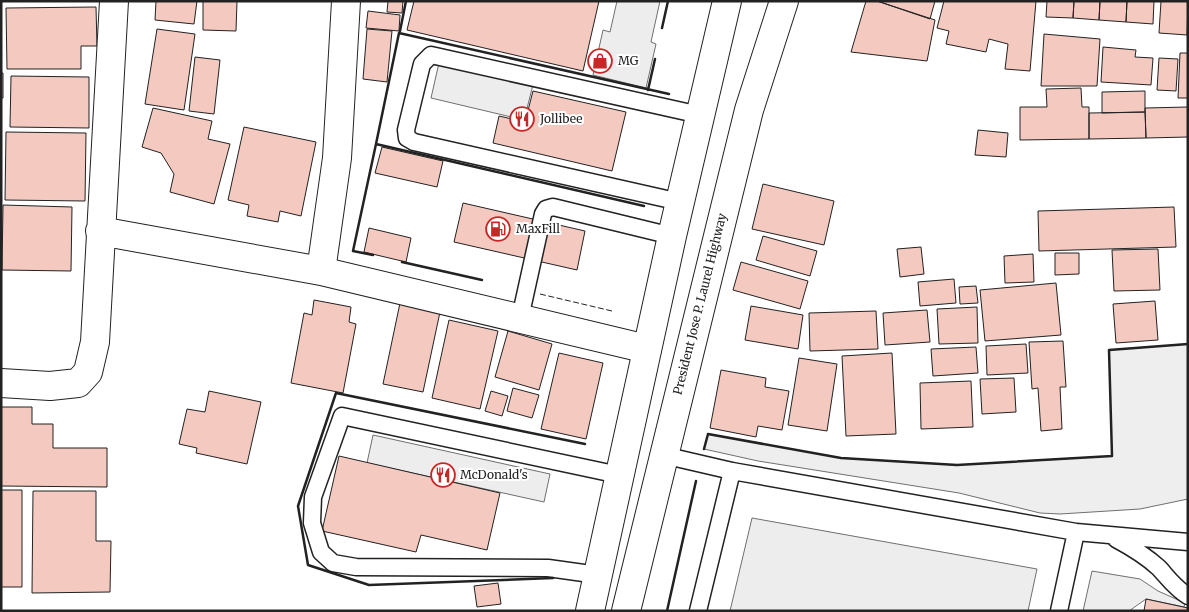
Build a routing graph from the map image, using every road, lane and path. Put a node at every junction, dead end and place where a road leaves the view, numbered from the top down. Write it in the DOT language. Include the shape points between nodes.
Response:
graph roads {
  1 [pos="114,1"];
  2 [pos="346,1"];
  3 [pos="727,1"];
  4 [pos="784,1"];
  5 [pos="700,115"];
  6 [pos="680,202"];
  7 [pos="100,231"];
  8 [pos="672,236"];
  9 [pos="321,271"];
  10 [pos="520,318"];
  11 [pos="647,349"];
  12 [pos="1,384"];
  13 [pos="663,455"];
  14 [pos="732,471"];
  15 [pos="619,475"];
  16 [pos="1076,532"];
  17 [pos="1110,536"];
  18 [pos="1188,542"];
  19 [pos="598,575"];
  20 [pos="1188,596"];
  21 [pos="590,611"];
  22 [pos="626,611"];
  23 [pos="698,611"];
  24 [pos="1059,611"];
  1 -- 7 [label="main road"];
  2 -- 9 [label="main road" via="337,158"];
  3 -- 5 [label="main road"];
  4 -- 13 [label="main road, President Jose P. Laurel Highway" via="749,110"];
  5 -- 6 [label="main road"];
  5 -- 6 [label="lane" via="436,55 427,57 422,64 406,130 410,140"];
  6 -- 8 [label="main road"];
  7 -- 9 [label="main road"];
  7 -- 12 [label="main road" via="95,342 88,372 78,383 50,386"];
  8 -- 10 [label="lane" via="546,208"];
  8 -- 11 [label="main road"];
  9 -- 10 [label="main road"];
  10 -- 11 [label="main road"];
  11 -- 15 [label="main road"];
  13 -- 14 [label="lane"];
  13 -- 22 [label="main road, President Jose P. Laurel Highway"];
  14 -- 16 [label="lane"];
  14 -- 23 [label="lane"];
  15 -- 19 [label="main road"];
  15 -- 19 [label="lane" via="342,416 313,497 312,523 316,537 321,552 333,563 356,567 548,568"];
  16 -- 17 [label="lane"];
  16 -- 24 [label="lane"];
  17 -- 18 [label="lane"];
  17 -- 20 [label="lane" via="1137,550 1176,589"];
  19 -- 21 [label="main road"];
}
